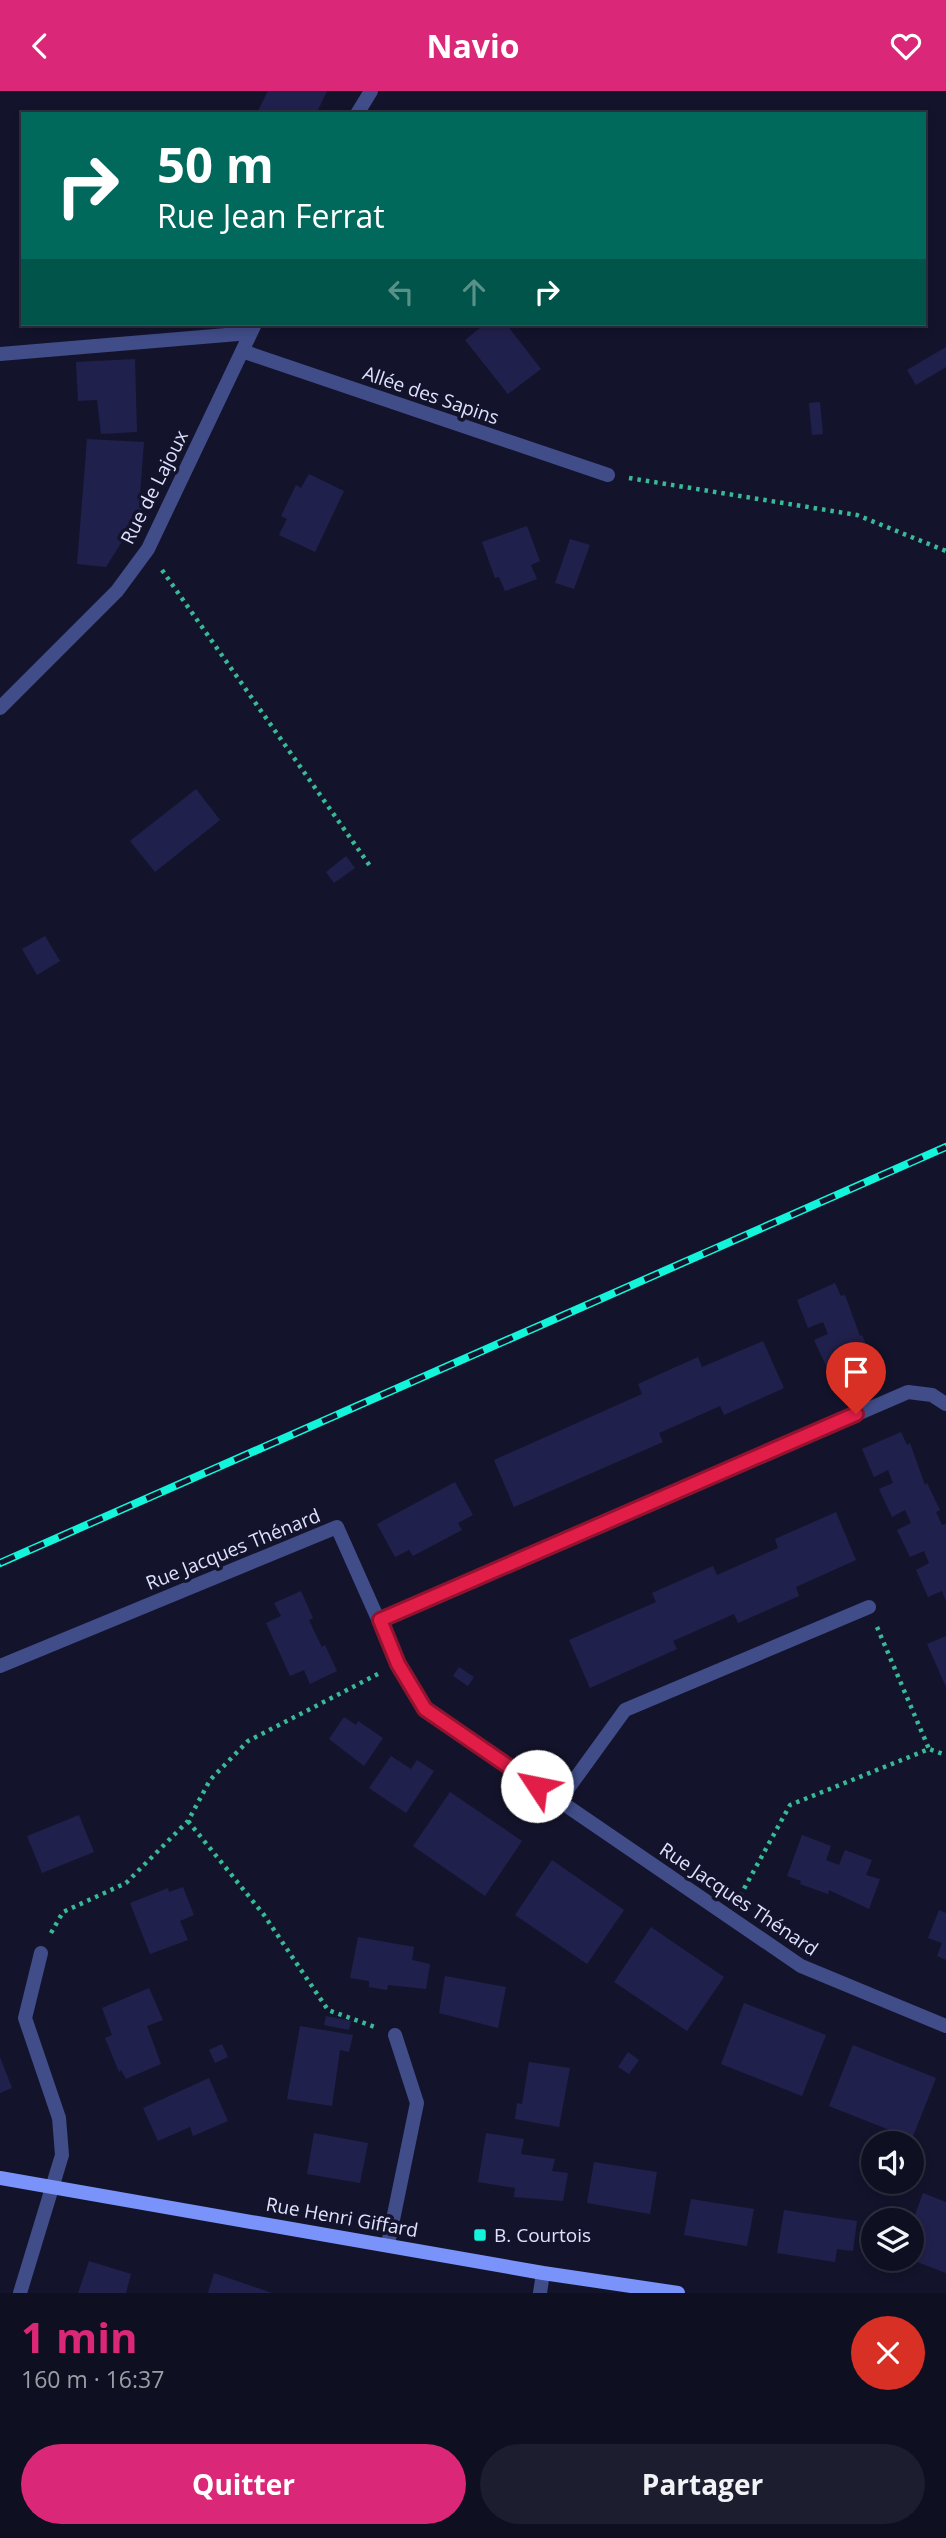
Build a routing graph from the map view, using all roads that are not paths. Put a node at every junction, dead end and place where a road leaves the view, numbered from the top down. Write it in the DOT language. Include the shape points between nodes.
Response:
graph roads {
  1 [pos="371,91"];
  2 [pos="358,112"];
  3 [pos="253,328"];
  4 [pos="242,351"];
  5 [pos="0,353"];
  6 [pos="608,475"];
  7 [pos="0,708"];
  8 [pos="946,1404"];
  9 [pos="869,1607"];
  10 [pos="380,1620"];
  11 [pos="0,1666"];
  12 [pos="559,1801"];
  13 [pos="41,1953"];
  14 [pos="946,2026"];
  15 [pos="395,2035"];
  16 [pos="0,2178"];
  17 [pos="54,2187"];
  18 [pos="388,2244"];
  19 [pos="543,2273"];
  20 [pos="20,2293"];
  21 [pos="540,2293"];
  22 [pos="678,2293"];
  1 -- 2 [label="street"];
  3 -- 4 [label="street, Rue de Lajoux"];
  3 -- 5 [label="street"];
  4 -- 6 [label="street, Allée des Sapins"];
  4 -- 7 [label="street, Rue de Lajoux" via="148,549 117,591"];
  8 -- 10 [label="street" via="932,1395 908,1392"];
  9 -- 12 [label="street" via="625,1710"];
  10 -- 11 [label="street, Rue Jacques Thénard" via="337,1527"];
  10 -- 12 [label="street, Rue Jacques Thénard" via="398,1664 425,1709"];
  12 -- 14 [label="street, Rue Jacques Thénard" via="801,1966"];
  13 -- 17 [label="street" via="25,2018 59,2118 62,2155"];
  15 -- 18 [label="street" via="417,2103"];
  16 -- 17 [label="street, Rue Henri Giffard"];
  17 -- 18 [label="street, Rue Henri Giffard"];
  17 -- 20 [label="street"];
  18 -- 19 [label="street, Rue Henri Giffard"];
  19 -- 21 [label="street"];
  19 -- 22 [label="street, Rue Henri Giffard"];
}
